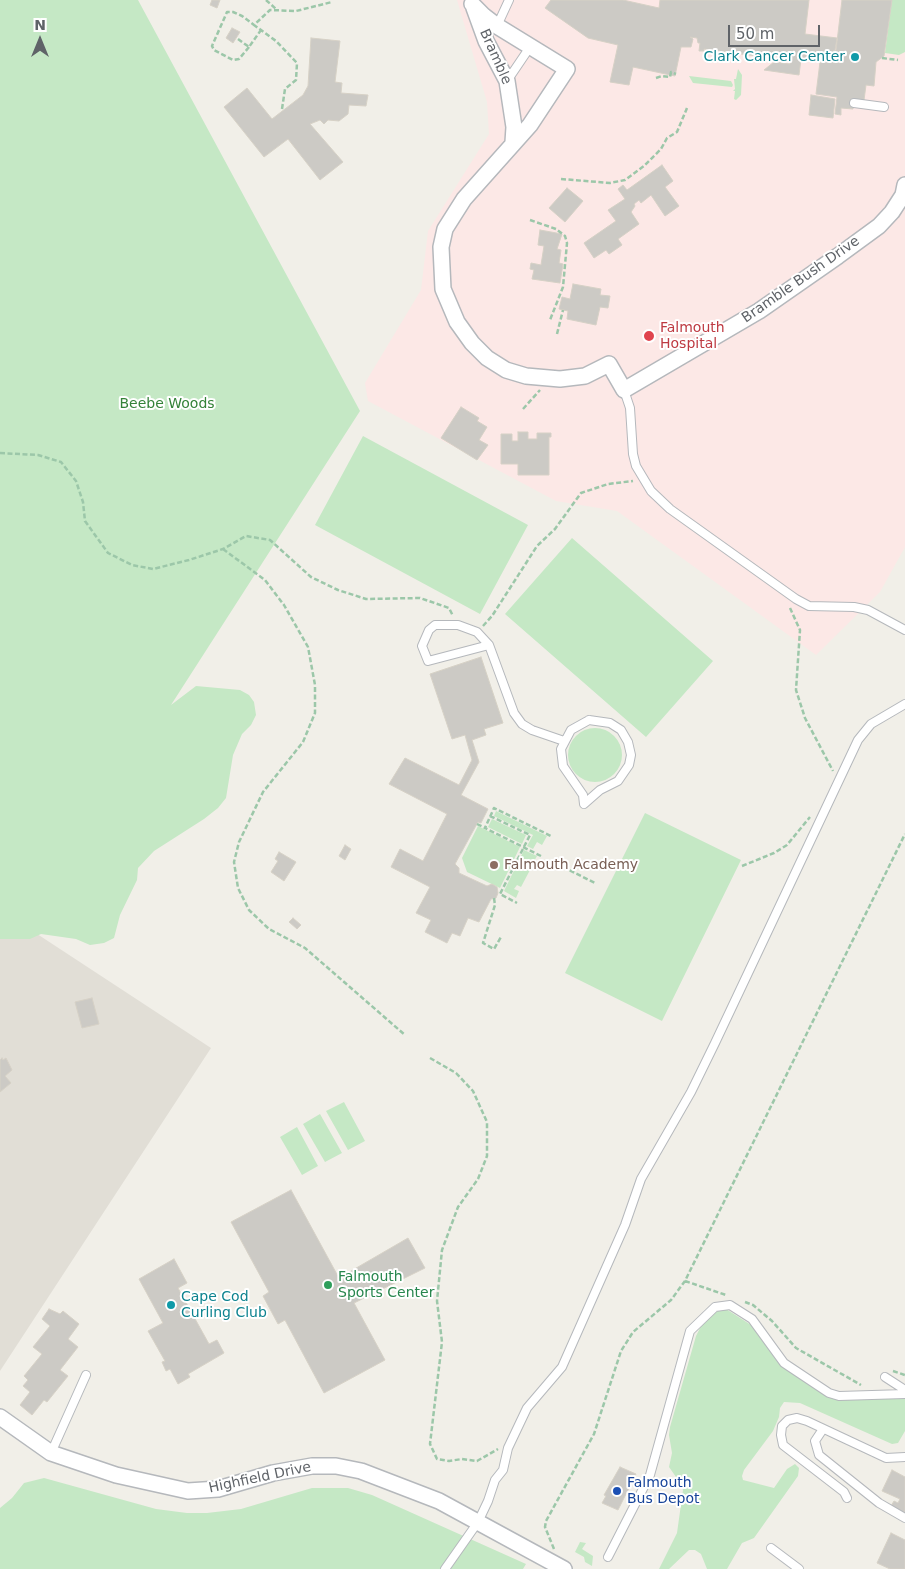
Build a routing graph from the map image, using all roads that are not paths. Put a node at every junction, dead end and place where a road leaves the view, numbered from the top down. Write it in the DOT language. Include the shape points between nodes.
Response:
graph roads {
  1 [pos="509,0"];
  2 [pos="471,2"];
  3 [pos="497,26"];
  4 [pos="530,47"];
  5 [pos="507,80"];
  6 [pos="854,103"];
  7 [pos="884,107"];
  8 [pos="513,142"];
  9 [pos="905,185"];
  10 [pos="624,390"];
  11 [pos="905,630"];
  12 [pos="489,645"];
  13 [pos="905,704"];
  14 [pos="564,741"];
  15 [pos="86,1375"];
  16 [pos="885,1377"];
  17 [pos="905,1390"];
  18 [pos="905,1394"];
  19 [pos="0,1418"];
  20 [pos="823,1428"];
  21 [pos="51,1453"];
  22 [pos="905,1457"];
  23 [pos="847,1498"];
  24 [pos="905,1518"];
  25 [pos="478,1522"];
  26 [pos="771,1548"];
  27 [pos="608,1557"];
  28 [pos="556,1561"];
  29 [pos="445,1569"];
  30 [pos="799,1569"];
  1 -- 3 [label="lane"];
  2 -- 3 [label="street, Bramble"];
  2 -- 5 [label="street, Bramble" via="486,41"];
  3 -- 4 [label="street, Bramble"];
  4 -- 5 [label="lane"];
  4 -- 8 [label="street, Bramble" via="567,69 530,125"];
  5 -- 8 [label="street, Bramble"];
  6 -- 7 [label="lane"];
  8 -- 10 [label="street" via="464,199 445,229 440,264 443,289 450,307 472,343 486,358 506,370 526,376 560,379 585,376 609,364"];
  9 -- 10 [label="street, Bramble Bush Drive" via="903,195 892,212 860,240 759,311"];
  10 -- 11 [label="lane" via="630,408 634,459 642,478 670,509 796,600 809,606 868,610"];
  12 -- 12 [label="lane" via="476,632 458,625 436,625 428,630 422,646 428,661"];
  12 -- 14 [label="lane" via="514,713 522,724"];
  13 -- 25 [label="lane" via="871,724 861,734 711,1051 644,1173 562,1367 527,1408 511,1441 507,1462 495,1480"];
  14 -- 14 [label="lane" via="561,749 563,766 583,795 584,804 600,790 618,781 629,765 628,742 621,730 610,723 583,722 571,730"];
  15 -- 21 [label="lane"];
  16 -- 17 [label="lane"];
  18 -- 27 [label="lane" via="829,1394 784,1364 752,1318 730,1305 715,1308 690,1331 652,1470"];
  19 -- 21 [label="street, Highfield Drive"];
  20 -- 22 [label="lane" via="886,1458"];
  20 -- 23 [label="lane" via="797,1418 788,1420 780,1435 788,1450 844,1492"];
  20 -- 24 [label="lane" via="815,1441 819,1456 879,1503"];
  21 -- 25 [label="street, Highfield Drive" via="116,1475 188,1491 218,1489 312,1466 348,1468 439,1501"];
  25 -- 28 [label="street, Highfield Drive"];
  25 -- 29 [label="lane"];
  26 -- 30 [label="lane"];
}
